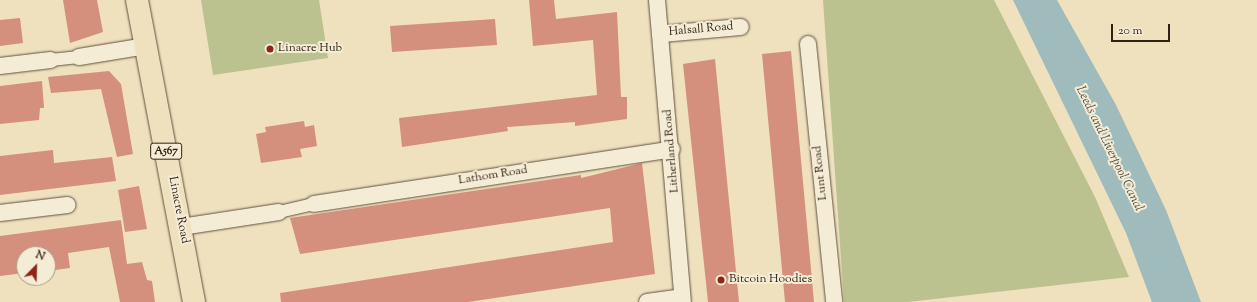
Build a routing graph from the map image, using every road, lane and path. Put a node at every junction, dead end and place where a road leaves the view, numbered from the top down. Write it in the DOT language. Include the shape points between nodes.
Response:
graph roads {
  1 [pos="137,0"];
  2 [pos="657,0"];
  3 [pos="741,27"];
  4 [pos="662,34"];
  5 [pos="808,44"];
  6 [pos="146,46"];
  7 [pos="79,57"];
  8 [pos="50,60"];
  9 [pos="0,66"];
  10 [pos="672,149"];
  11 [pos="314,204"];
  12 [pos="68,205"];
  13 [pos="279,212"];
  14 [pos="0,213"];
  15 [pos="181,227"];
  16 [pos="682,299"];
  17 [pos="194,302"];
  18 [pos="647,302"];
  19 [pos="834,302"];
  1 -- 6 [label="main road, Linacre Road / A567"];
  2 -- 4 [label="street, Litherland Road"];
  3 -- 4 [label="street, Halsall Road"];
  4 -- 10 [label="street, Litherland Road"];
  5 -- 19 [label="street, Lunt Road"];
  6 -- 7 [label="street"];
  6 -- 15 [label="main road, Linacre Road / A567"];
  7 -- 8 [label="street"];
  8 -- 9 [label="street"];
  10 -- 11 [label="street, Lathom Road"];
  10 -- 16 [label="street, Litherland Road"];
  11 -- 13 [label="street"];
  12 -- 14 [label="street"];
  13 -- 15 [label="street"];
  15 -- 17 [label="main road, Linacre Road / A567"];
  16 -- 18 [label="street"];
}
